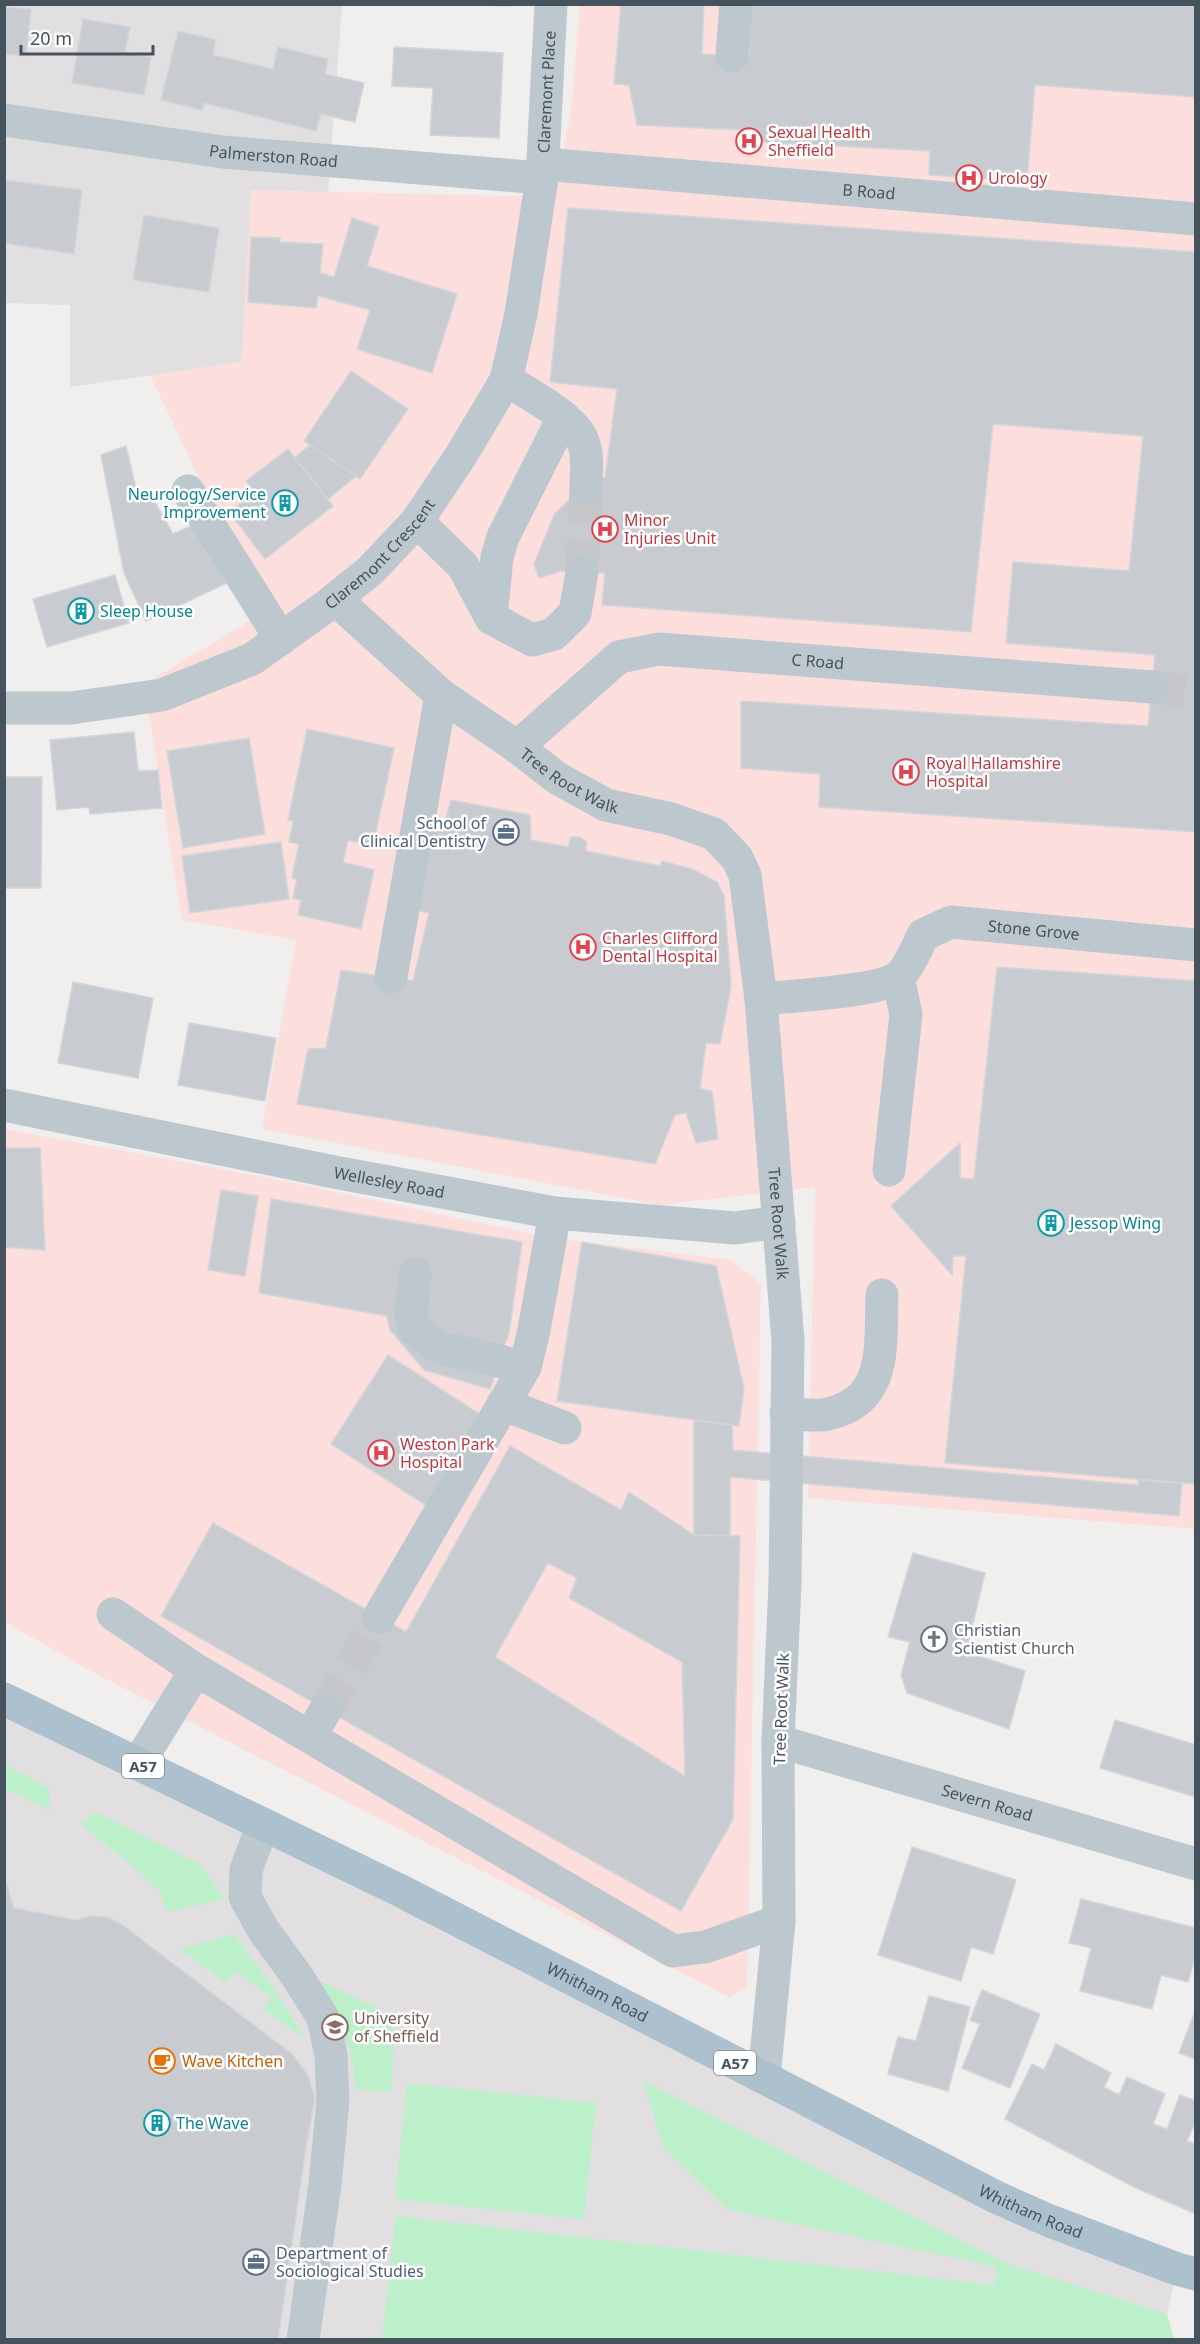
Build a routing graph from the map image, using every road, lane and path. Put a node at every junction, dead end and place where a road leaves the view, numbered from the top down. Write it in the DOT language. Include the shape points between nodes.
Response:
graph roads {
  1 [pos="551,4"];
  2 [pos="736,4"];
  3 [pos="732,56"];
  4 [pos="4,120"];
  5 [pos="542,171"];
  6 [pos="1196,219"];
  7 [pos="506,380"];
  8 [pos="563,418"];
  9 [pos="585,488"];
  10 [pos="188,491"];
  11 [pos="417,521"];
  12 [pos="582,572"];
  13 [pos="335,599"];
  14 [pos="491,618"];
  15 [pos="281,639"];
  16 [pos="1152,687"];
  17 [pos="441,695"];
  18 [pos="4,708"];
  19 [pos="517,747"];
  20 [pos="1196,945"];
  21 [pos="391,977"];
  22 [pos="898,978"];
  23 [pos="761,999"];
  24 [pos="4,1105"];
  25 [pos="889,1170"];
  26 [pos="555,1213"];
  27 [pos="779,1222"];
  28 [pos="415,1274"];
  29 [pos="882,1295"];
  30 [pos="525,1367"];
  31 [pos="503,1404"];
  32 [pos="786,1413"];
  33 [pos="565,1428"];
  34 [pos="112,1614"];
  35 [pos="379,1617"];
  36 [pos="196,1670"];
  37 [pos="4,1699"];
  38 [pos="326,1709"];
  39 [pos="310,1737"];
  40 [pos="778,1741"];
  41 [pos="138,1764"];
  42 [pos="263,1824"];
  43 [pos="1196,1864"];
  44 [pos="779,1921"];
  45 [pos="764,2078"];
  46 [pos="1196,2274"];
  47 [pos="303,2340"];
  1 -- 5 [label="street, Claremont Place"];
  2 -- 3 [label="street"];
  4 -- 5 [label="street, Palmerston Road" via="223,152"];
  5 -- 6 [label="street, B Road"];
  5 -- 7 [label="street, Claremont Crescent" via="521,314"];
  7 -- 8 [label="street"];
  7 -- 11 [label="street, Claremont Crescent"];
  8 -- 9 [label="street" via="581,436 587,457"];
  8 -- 14 [label="street" via="503,537 497,557"];
  10 -- 15 [label="street"];
  11 -- 13 [label="street, Claremont Crescent" via="371,570"];
  11 -- 14 [label="street" via="463,566"];
  12 -- 14 [label="street" via="575,613 554,634 532,640"];
  13 -- 15 [label="street, Claremont Crescent"];
  13 -- 17 [label="street, Tree Root Walk"];
  15 -- 18 [label="street, Claremont Crescent" via="252,658 162,695 71,708"];
  16 -- 19 [label="street, C Road" via="659,649 619,657"];
  17 -- 19 [label="street, Tree Root Walk"];
  17 -- 21 [label="street"];
  19 -- 23 [label="street, Tree Root Walk" via="556,778 606,805 671,819 714,834 737,858 746,875"];
  20 -- 22 [label="street, Stone Grove" via="951,922 923,935"];
  22 -- 23 [label="street" via="874,986"];
  22 -- 25 [label="street" via="906,1014"];
  23 -- 27 [label="street, Tree Root Walk"];
  24 -- 26 [label="street, Wellesley Road"];
  26 -- 27 [label="street, Wellesley Road" via="735,1228"];
  26 -- 30 [label="street"];
  27 -- 32 [label="street, Tree Root Walk" via="788,1341"];
  28 -- 30 [label="street" via="411,1311 414,1329 438,1347"];
  29 -- 32 [label="street" via="878,1372 861,1399 828,1414"];
  30 -- 31 [label="street"];
  31 -- 33 [label="street"];
  31 -- 35 [label="street"];
  32 -- 40 [label="street, Tree Root Walk" via="785,1584"];
  34 -- 36 [label="street"];
  36 -- 39 [label="street"];
  36 -- 41 [label="street"];
  37 -- 41 [label="main road, Whitham Road / A57"];
  38 -- 39 [label="street"];
  39 -- 44 [label="street" via="673,1951 705,1947"];
  40 -- 43 [label="street, Severn Road"];
  40 -- 44 [label="street, Tree Root Walk"];
  41 -- 42 [label="main road, Whitham Road / A57"];
  42 -- 45 [label="main road, Whitham Road / A57"];
  42 -- 47 [label="street" via="246,1870 245,1897 323,2018 332,2055 333,2101 325,2184"];
  44 -- 45 [label="street, Tree Root Walk"];
  45 -- 46 [label="main road, Whitham Road / A57" via="1050,2222"];
}
